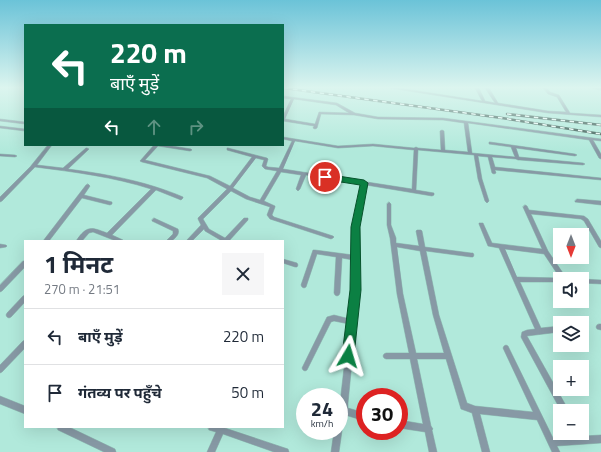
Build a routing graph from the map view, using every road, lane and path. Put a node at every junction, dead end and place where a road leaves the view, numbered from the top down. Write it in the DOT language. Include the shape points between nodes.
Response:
graph roads {
  1 [pos="346,109"];
  2 [pos="534,109"];
  3 [pos="566,109"];
  4 [pos="354,114"];
  5 [pos="569,114"];
  6 [pos="601,116"];
  7 [pos="0,120"];
  8 [pos="284,120"];
  9 [pos="466,122"];
  10 [pos="24,123"];
  11 [pos="1,129"];
  12 [pos="24,130"];
  13 [pos="442,131"];
  14 [pos="284,138"];
  15 [pos="294,140"];
  16 [pos="591,140"];
  17 [pos="601,140"];
  18 [pos="490,143"];
  19 [pos="49,146"];
  20 [pos="157,146"];
  21 [pos="164,146"];
  22 [pos="513,146"];
  23 [pos="87,148"];
  24 [pos="416,148"];
  25 [pos="228,149"];
  26 [pos="190,150"];
  27 [pos="443,150"];
  28 [pos="470,153"];
  29 [pos="0,154"];
  30 [pos="476,154"];
  31 [pos="15,156"];
  32 [pos="254,156"];
  33 [pos="490,156"];
  34 [pos="575,156"];
  35 [pos="601,158"];
  36 [pos="518,159"];
  37 [pos="544,162"];
  38 [pos="583,164"];
  39 [pos="34,166"];
  40 [pos="493,168"];
  41 [pos="64,170"];
  42 [pos="280,170"];
  43 [pos="494,173"];
  44 [pos="304,174"];
  45 [pos="551,174"];
  46 [pos="601,178"];
  47 [pos="364,183"];
  48 [pos="88,186"];
  49 [pos="155,188"];
  50 [pos="231,188"];
  51 [pos="298,189"];
  52 [pos="414,191"];
  53 [pos="432,194"];
  54 [pos="81,196"];
  55 [pos="181,198"];
  56 [pos="0,200"];
  57 [pos="487,201"];
  58 [pos="577,201"];
  59 [pos="261,202"];
  60 [pos="110,203"];
  61 [pos="601,203"];
  62 [pos="389,204"];
  63 [pos="246,219"];
  64 [pos="154,220"];
  65 [pos="480,224"];
  66 [pos="203,226"];
  67 [pos="419,231"];
  68 [pos="108,236"];
  69 [pos="331,237"];
  70 [pos="47,240"];
  71 [pos="79,240"];
  72 [pos="118,240"];
  73 [pos="170,240"];
  74 [pos="190,240"];
  75 [pos="224,240"];
  76 [pos="227,240"];
  77 [pos="394,245"];
  78 [pos="601,246"];
  79 [pos="501,247"];
  80 [pos="422,248"];
  81 [pos="546,252"];
  82 [pos="339,255"];
  83 [pos="471,255"];
  84 [pos="356,258"];
  85 [pos="284,261"];
  86 [pos="24,264"];
  87 [pos="295,265"];
  88 [pos="559,272"];
  89 [pos="516,279"];
  90 [pos="553,280"];
  91 [pos="589,281"];
  92 [pos="3,282"];
  93 [pos="601,282"];
  94 [pos="304,285"];
  95 [pos="0,288"];
  96 [pos="337,293"];
  97 [pos="22,305"];
  98 [pos="9,315"];
  99 [pos="352,322"];
  100 [pos="553,330"];
  101 [pos="540,332"];
  102 [pos="24,345"];
  103 [pos="506,348"];
  104 [pos="386,356"];
  105 [pos="412,356"];
  106 [pos="448,356"];
  107 [pos="305,368"];
  108 [pos="0,370"];
  109 [pos="0,400"];
  110 [pos="561,404"];
  111 [pos="24,410"];
  112 [pos="475,410"];
  113 [pos="356,415"];
  114 [pos="538,416"];
  115 [pos="408,426"];
  116 [pos="63,428"];
  117 [pos="221,429"];
  118 [pos="428,429"];
  119 [pos="589,437"];
  120 [pos="601,439"];
  121 [pos="337,440"];
  122 [pos="561,440"];
  123 [pos="551,442"];
  124 [pos="112,452"];
  125 [pos="211,452"];
  126 [pos="285,452"];
  127 [pos="335,452"];
  128 [pos="433,452"];
  129 [pos="486,452"];
  130 [pos="556,452"];
  1 -- 4 [label="street"];
  2 -- 5 [label="street"];
  3 -- 5 [label="street"];
  4 -- 8 [label="street" via="320,113 315,126"];
  4 -- 9 [label="street" via="384,119 437,118"];
  5 -- 6 [label="street"];
  7 -- 10 [label="street"];
  9 -- 16 [label="street"];
  9 -- 28 [label="street"];
  11 -- 12 [label="street"];
  13 -- 27 [label="street"];
  14 -- 15 [label="street"];
  15 -- 24 [label="street" via="345,147 366,145"];
  15 -- 42 [label="street"];
  16 -- 17 [label="street"];
  16 -- 35 [label="street"];
  18 -- 22 [label="street"];
  19 -- 39 [label="street"];
  20 -- 50 [label="street" via="142,161 202,176"];
  21 -- 26 [label="street"];
  22 -- 34 [label="street"];
  22 -- 36 [label="street"];
  23 -- 41 [label="street"];
  24 -- 27 [label="street"];
  24 -- 52 [label="street"];
  25 -- 32 [label="street"];
  27 -- 28 [label="street"];
  28 -- 30 [label="street"];
  29 -- 31 [label="street"];
  30 -- 33 [label="street"];
  30 -- 57 [label="street"];
  32 -- 42 [label="street" via="266,160 265,167"];
  32 -- 50 [label="street"];
  33 -- 36 [label="street"];
  33 -- 40 [label="street"];
  36 -- 37 [label="street"];
  37 -- 38 [label="street"];
  37 -- 45 [label="street"];
  39 -- 41 [label="street"];
  39 -- 56 [label="street"];
  40 -- 43 [label="street"];
  40 -- 45 [label="street"];
  41 -- 49 [label="street" via="130,181"];
  42 -- 44 [label="street"];
  42 -- 59 [label="street"];
  44 -- 47 [label="street"];
  44 -- 51 [label="street"];
  45 -- 46 [label="street"];
  47 -- 52 [label="street"];
  47 -- 84 [label="street" via="356,227"];
  48 -- 54 [label="street"];
  49 -- 55 [label="street"];
  49 -- 68 [label="street"];
  50 -- 59 [label="street"];
  50 -- 66 [label="street" via="201,217 200,222"];
  52 -- 53 [label="street"];
  54 -- 60 [label="street"];
  54 -- 70 [label="street"];
  58 -- 61 [label="street"];
  59 -- 69 [label="street" via="273,207 269,215 272,218"];
  62 -- 77 [label="street" via="389,226"];
  63 -- 76 [label="street"];
  64 -- 73 [label="street" via="176,230"];
  65 -- 79 [label="street" via="488,244"];
  66 -- 74 [label="street"];
  66 -- 75 [label="street"];
  67 -- 80 [label="street"];
  68 -- 71 [label="street" via="93,230"];
  68 -- 72 [label="street"];
  77 -- 80 [label="street"];
  77 -- 105 [label="street"];
  78 -- 81 [label="street" via="586,220 582,218 526,209"];
  79 -- 81 [label="street"];
  79 -- 89 [label="street"];
  80 -- 83 [label="street"];
  80 -- 106 [label="street"];
  81 -- 88 [label="street"];
  82 -- 84 [label="street"];
  82 -- 94 [label="street" via="315,252"];
  82 -- 96 [label="street"];
  84 -- 99 [label="street"];
  85 -- 87 [label="street"];
  86 -- 92 [label="street"];
  89 -- 90 [label="street"];
  89 -- 101 [label="street"];
  91 -- 93 [label="street"];
  92 -- 95 [label="street"];
  97 -- 98 [label="street"];
  99 -- 107 [label="street" via="329,318"];
  99 -- 113 [label="street" via="344,407 348,413"];
  100 -- 101 [label="street"];
  101 -- 110 [label="street" via="527,333 524,337"];
  102 -- 108 [label="street"];
  103 -- 114 [label="street"];
  104 -- 105 [label="street"];
  105 -- 106 [label="street"];
  105 -- 118 [label="street"];
  106 -- 112 [label="street" via="461,401 468,409"];
  109 -- 111 [label="street"];
  112 -- 114 [label="street"];
  112 -- 129 [label="street"];
  114 -- 123 [label="street"];
  115 -- 118 [label="street"];
  116 -- 124 [label="street"];
  117 -- 125 [label="street"];
  117 -- 126 [label="street"];
  118 -- 128 [label="street"];
  119 -- 120 [label="street"];
  121 -- 127 [label="street"];
  122 -- 123 [label="street"];
  123 -- 130 [label="street"];
}
